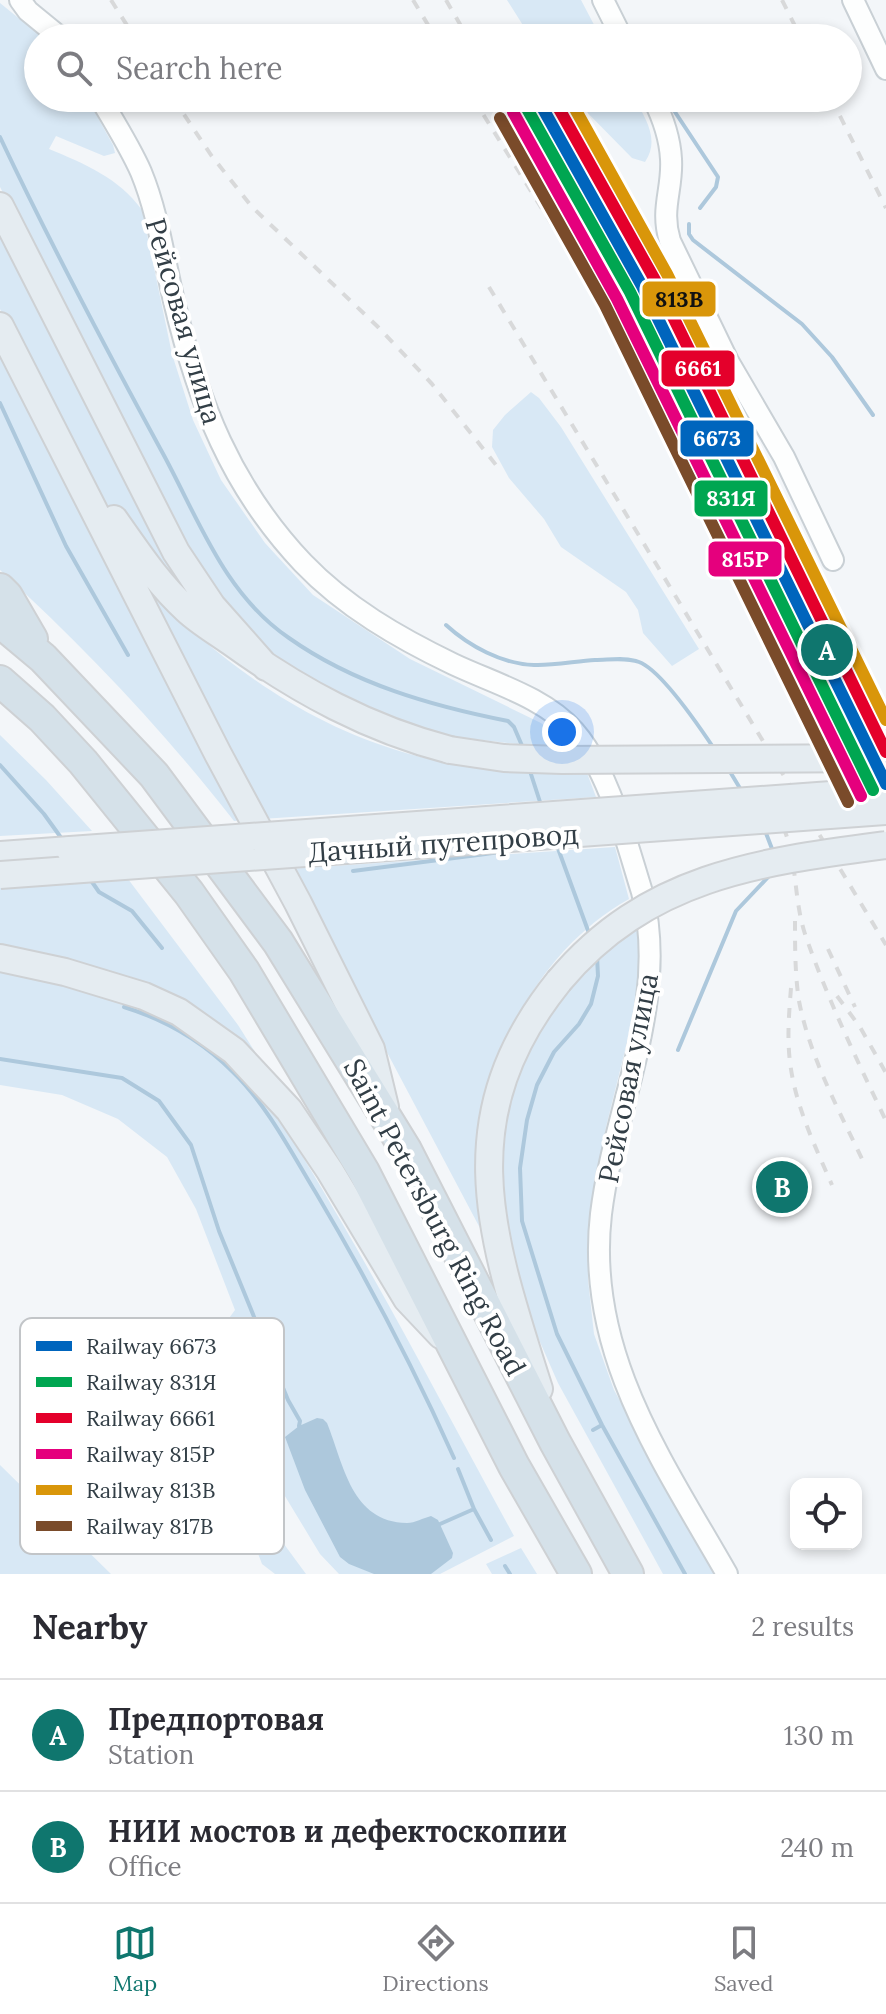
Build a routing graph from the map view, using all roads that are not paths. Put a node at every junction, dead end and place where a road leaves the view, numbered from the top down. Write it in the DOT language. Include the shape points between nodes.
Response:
graph roads {
  1 [pos="20,0"];
  2 [pos="603,0"];
  3 [pos="853,0"];
  4 [pos="44,24"];
  5 [pos="615,24"];
  6 [pos="886,69"];
  7 [pos="108,112"];
  8 [pos="658,112"];
  9 [pos="0,206"];
  10 [pos="0,326"];
  11 [pos="61,445"];
  12 [pos="833,560"];
  13 [pos="0,589"];
  14 [pos="0,622"];
  15 [pos="43,658"];
  16 [pos="266,667"];
  17 [pos="0,681"];
  18 [pos="0,695"];
  19 [pos="42,718"];
  20 [pos="886,758"];
  21 [pos="886,791"];
  22 [pos="886,811"];
  23 [pos="886,845"];
  24 [pos="0,855"];
  25 [pos="0,875"];
  26 [pos="0,958"];
  27 [pos="389,1121"];
  28 [pos="453,1347"];
  29 [pos="555,1442"];
  30 [pos="576,1574"];
  31 [pos="628,1574"];
  32 [pos="727,1574"];
  1 -- 4 [label="street"];
  2 -- 5 [label="street"];
  3 -- 6 [label="street"];
  7 -- 32 [label="street, Рейсовая улица" via="141,172 212,426 240,482 273,530 319,579 364,614 557,715 580,738 600,772 642,892 651,953 645,1012 601,1214 604,1316 638,1413"];
  8 -- 12 [label="street" via="671,158 665,208 670,241"];
  9 -- 16 [label="main road" via="176,552 212,606"];
  10 -- 11 [label="main road"];
  11 -- 16 [label="main road" via="143,561 187,610"];
  11 -- 27 [label="main road" via="371,1049"];
  13 -- 15 [label="highway"];
  14 -- 15 [label="highway, Saint Petersburg Ring Road"];
  15 -- 27 [label="highway, Saint Petersburg Ring Road" via="154,775 278,942"];
  16 -- 20 [label="main road, bridge" via="349,714 410,739 504,758"];
  17 -- 19 [label="highway, Saint Petersburg Ring Road"];
  18 -- 19 [label="main road"];
  19 -- 28 [label="highway, Saint Petersburg Ring Road" via="189,893 244,971 364,1172"];
  21 -- 24 [label="main road, Дачный путепровод, bridge"];
  22 -- 25 [label="main road, Дачный путепровод, bridge"];
  23 -- 29 [label="main road, bridge" via="747,868 674,892 590,947 534,1012 500,1087 488,1173 494,1231"];
  26 -- 28 [label="main road" via="144,996 179,1012 234,1051 289,1110 407,1299"];
  27 -- 29 [label="highway, Saint Petersburg Ring Road"];
  28 -- 30 [label="highway, Saint Petersburg Ring Road"];
  29 -- 31 [label="highway, Saint Petersburg Ring Road"];
}
